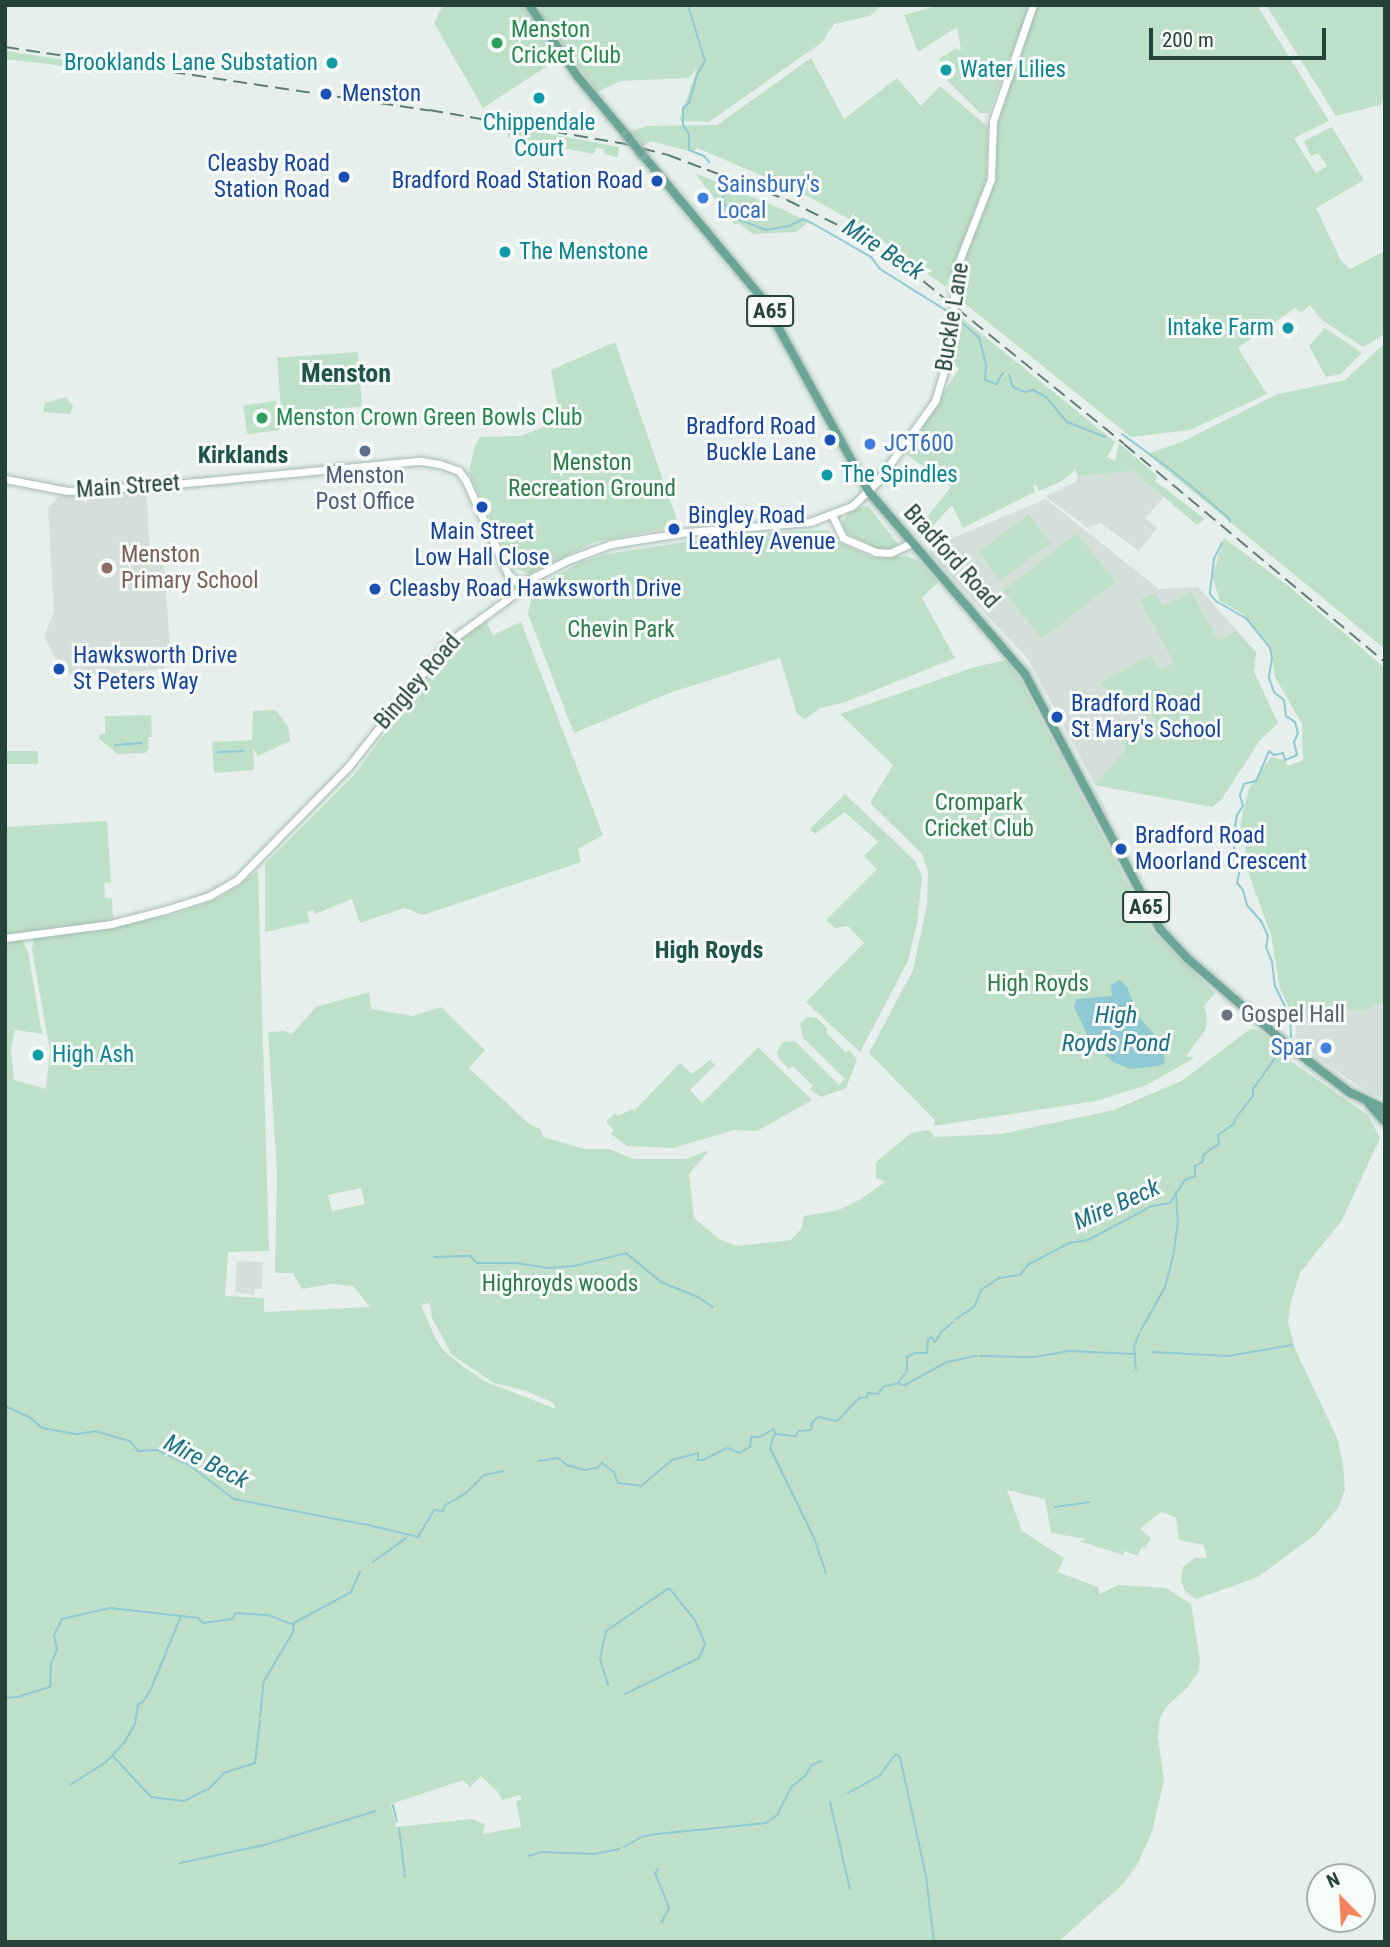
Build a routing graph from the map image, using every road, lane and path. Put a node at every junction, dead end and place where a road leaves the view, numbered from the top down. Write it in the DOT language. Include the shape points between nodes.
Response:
graph roads {
  1 [pos="529,5"];
  2 [pos="1033,5"];
  3 [pos="5,479"];
  4 [pos="869,492"];
  5 [pos="832,515"];
  6 [pos="911,543"];
  7 [pos="524,582"];
  8 [pos="5,938"];
  9 [pos="1370,1104"];
  10 [pos="1385,1109"];
  11 [pos="1385,1122"];
  1 -- 4 [label="main road, Bradford Road / A65, bridge" via="578,77 762,298"];
  2 -- 4 [label="street, Buckle Lane, bridge" via="993,121 990,179 956,268 949,355 935,401"];
  3 -- 7 [label="street, Main Street" via="68,491 421,461 459,471 508,574"];
  4 -- 5 [label="street, Bingley Road"];
  4 -- 6 [label="main road, Bradford Road / A65"];
  5 -- 6 [label="street" via="843,538 876,552 890,553"];
  5 -- 7 [label="street, Bingley Road" via="802,524 687,532 611,544"];
  6 -- 9 [label="main road, Bradford Road / A65" via="1025,674 1160,929 1285,1044"];
  7 -- 8 [label="street, Bingley Road" via="520,590 446,644 345,771 237,880 209,896 144,916"];
  9 -- 10 [label="main road, Bradford Road / A65"];
  9 -- 11 [label="main road, Bradford Road / A65"];
}
